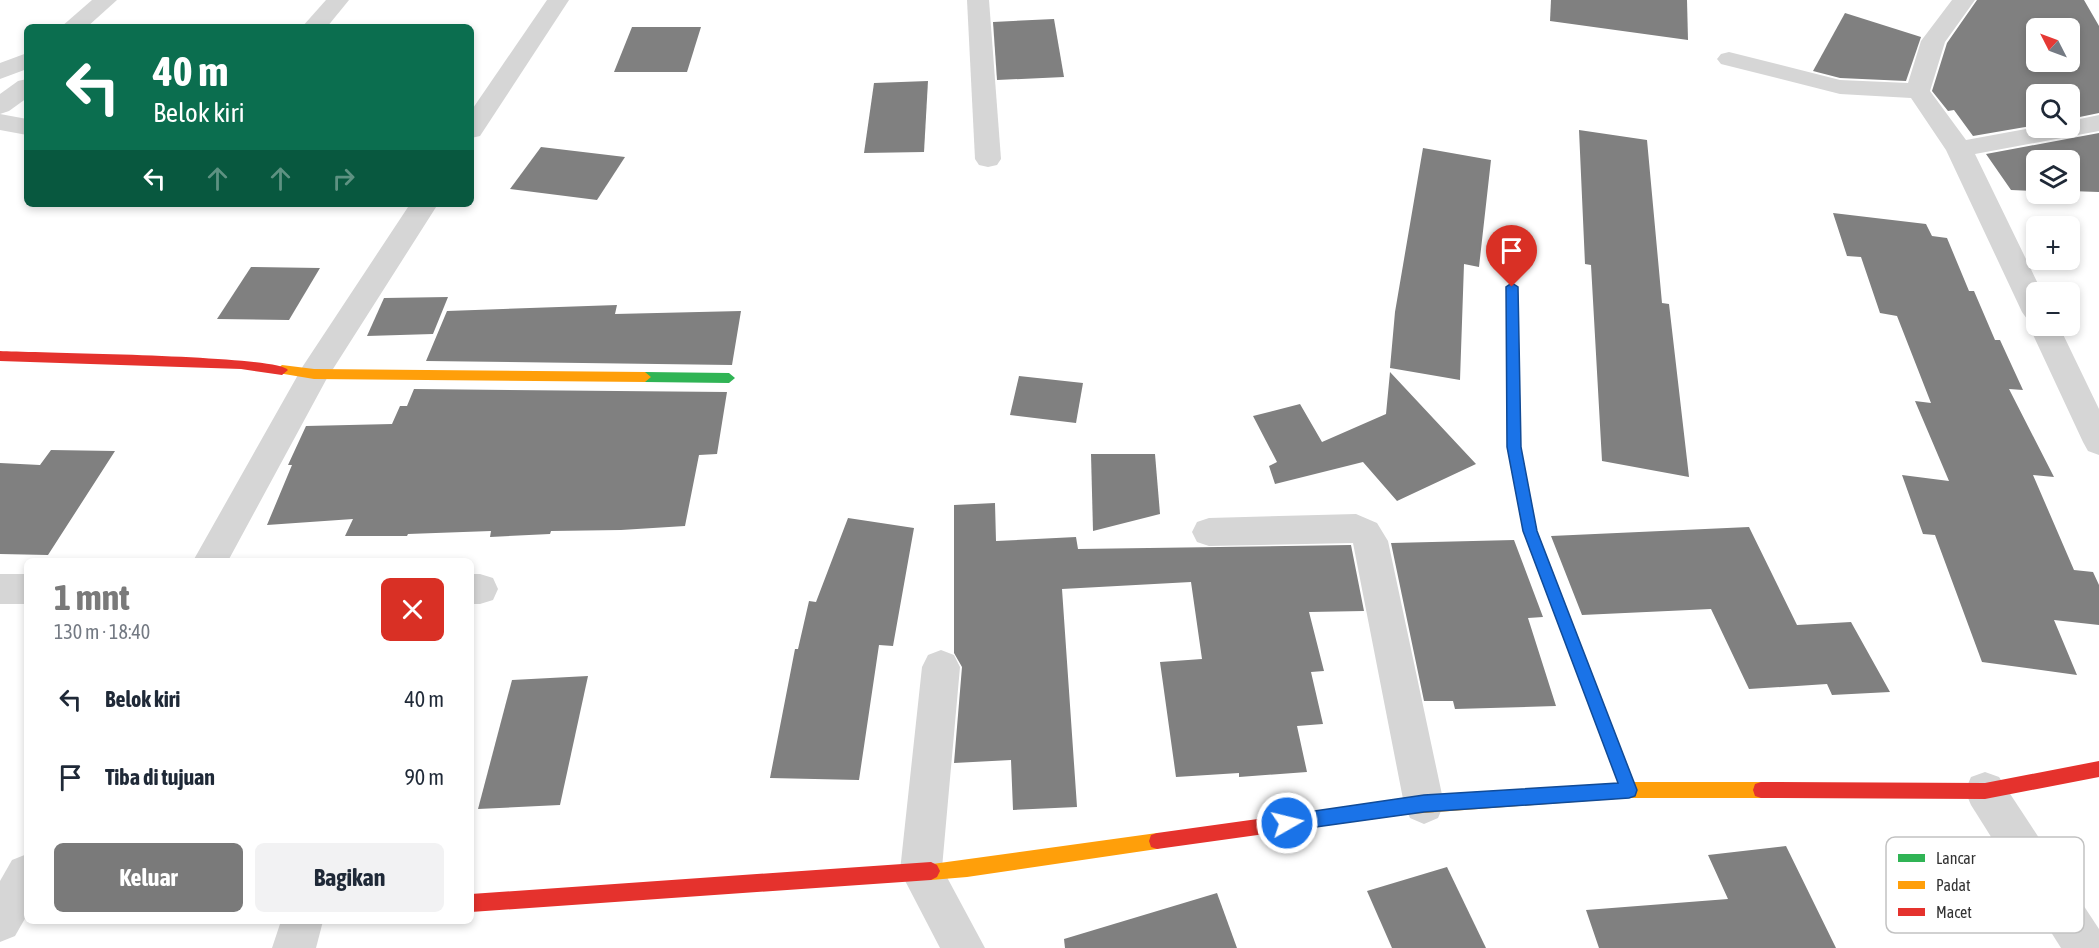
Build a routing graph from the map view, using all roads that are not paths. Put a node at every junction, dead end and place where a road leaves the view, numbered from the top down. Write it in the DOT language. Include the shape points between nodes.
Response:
graph roads {
  1 [pos="106,0"];
  2 [pos="338,0"];
  3 [pos="558,0"];
  4 [pos="978,0"];
  5 [pos="1964,0"];
  6 [pos="77,24"];
  7 [pos="317,24"];
  8 [pos="1729,59"];
  9 [pos="18,72"];
  10 [pos="1918,91"];
  11 [pos="0,106"];
  12 [pos="0,122"];
  13 [pos="2099,123"];
  14 [pos="24,126"];
  15 [pos="474,126"];
  16 [pos="1959,149"];
  17 [pos="988,159"];
  18 [pos="422,207"];
  19 [pos="1512,287"];
  20 [pos="2026,289"];
  21 [pos="2049,336"];
  22 [pos="0,356"];
  23 [pos="314,374"];
  24 [pos="729,378"];
  25 [pos="2099,442"];
  26 [pos="1209,532"];
  27 [pos="212,558"];
  28 [pos="0,589"];
  29 [pos="24,589"];
  30 [pos="941,667"];
  31 [pos="2099,769"];
  32 [pos="1629,790"];
  33 [pos="1985,791"];
  34 [pos="1424,804"];
  35 [pos="2015,837"];
  36 [pos="921,871"];
  37 [pos="24,880"];
  38 [pos="474,903"];
  39 [pos="0,921"];
  40 [pos="24,921"];
  41 [pos="301,924"];
  42 [pos="2076,933"];
  43 [pos="294,948"];
  44 [pos="963,948"];
  45 [pos="2086,948"];
  1 -- 6 [label="street"];
  2 -- 7 [label="street"];
  3 -- 15 [label="street"];
  4 -- 17 [label="street"];
  5 -- 10 [label="street" via="1933,41"];
  8 -- 10 [label="street" via="1840,87"];
  9 -- 11 [label="street"];
  10 -- 16 [label="street"];
  12 -- 14 [label="street"];
  13 -- 16 [label="street"];
  16 -- 20 [label="street"];
  18 -- 23 [label="street"];
  19 -- 32 [label="street" via="1514,447 1530,531"];
  21 -- 25 [label="street"];
  22 -- 23 [label="street" via="241,364"];
  23 -- 24 [label="street"];
  23 -- 27 [label="street"];
  26 -- 34 [label="street" via="1356,528 1365,533 1371,541"];
  28 -- 29 [label="street"];
  30 -- 36 [label="street"];
  31 -- 33 [label="street"];
  32 -- 33 [label="street"];
  32 -- 34 [label="street"];
  33 -- 35 [label="street"];
  34 -- 36 [label="street" via="967,868"];
  36 -- 38 [label="street"];
  36 -- 44 [label="street"];
  37 -- 39 [label="street"];
  39 -- 40 [label="street"];
  41 -- 43 [label="street"];
  42 -- 45 [label="street"];
}
